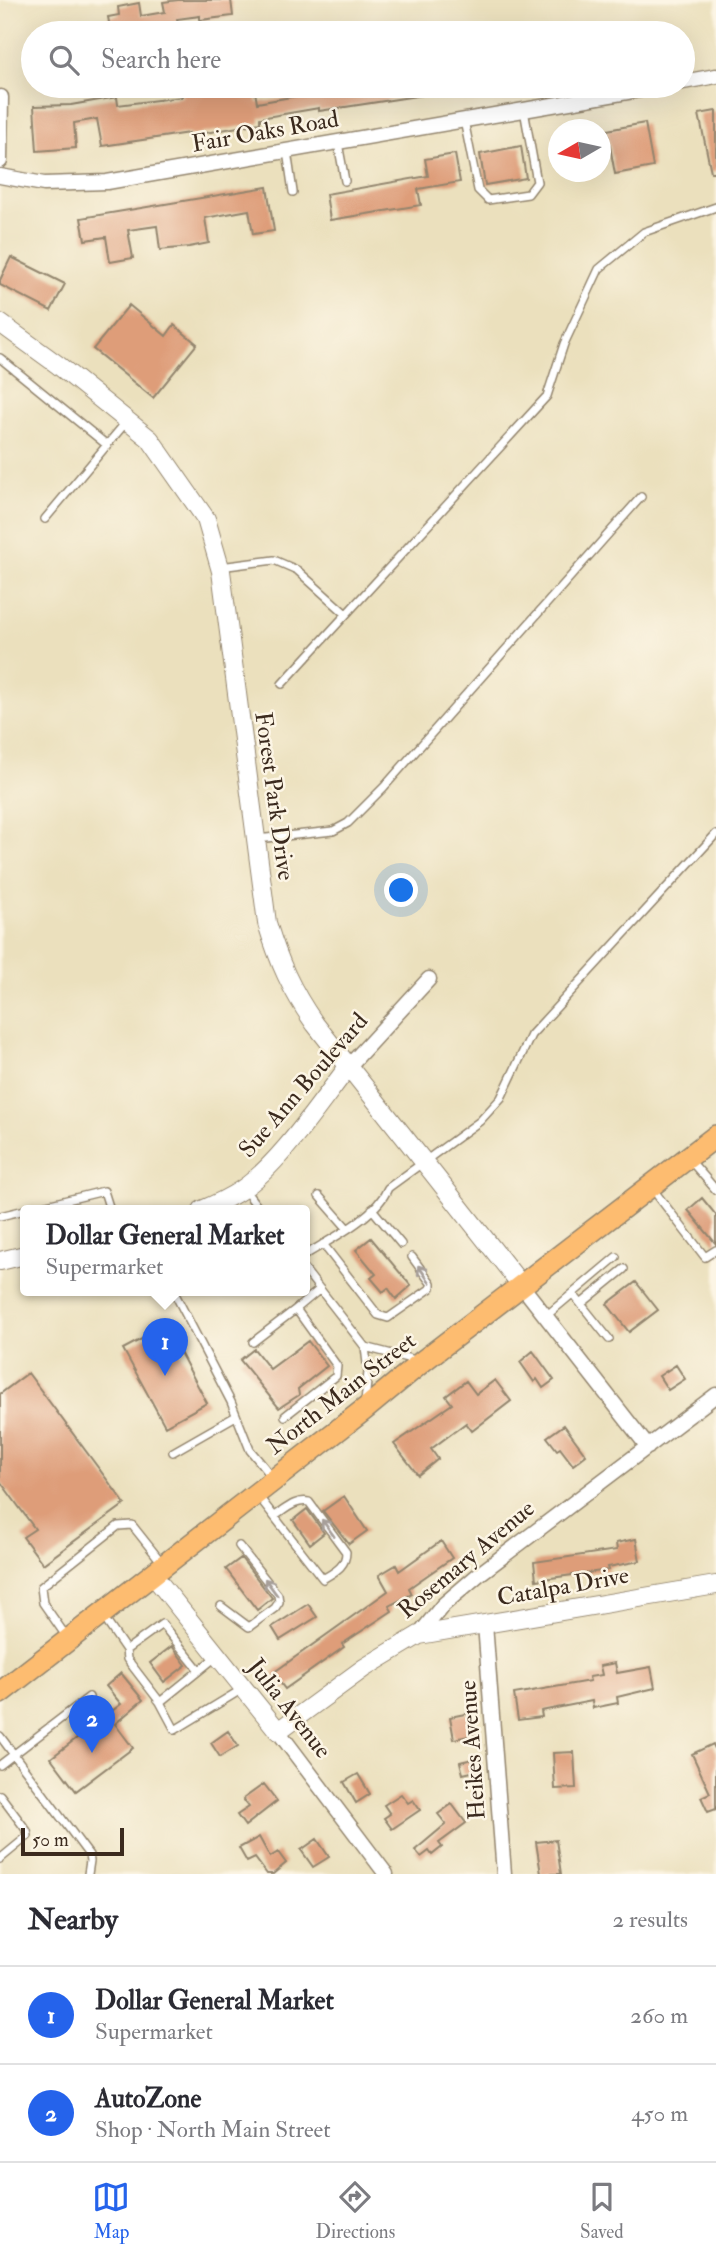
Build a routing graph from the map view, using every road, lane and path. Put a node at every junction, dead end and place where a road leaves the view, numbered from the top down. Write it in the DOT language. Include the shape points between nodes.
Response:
graph roads {
  1 [pos="716,76"];
  2 [pos="695,80"];
  3 [pos="1,97"];
  4 [pos="593,98"];
  5 [pos="524,110"];
  6 [pos="464,120"];
  7 [pos="338,142"];
  8 [pos="287,151"];
  9 [pos="0,161"];
  10 [pos="0,176"];
  11 [pos="345,181"];
  12 [pos="293,192"];
  13 [pos="716,207"];
  14 [pos="0,323"];
  15 [pos="0,358"];
  16 [pos="127,421"];
  17 [pos="107,445"];
  18 [pos="641,497"];
  19 [pos="45,519"];
  20 [pos="220,567"];
  21 [pos="346,614"];
  22 [pos="282,684"];
  23 [pos="716,834"];
  24 [pos="256,839"];
  25 [pos="429,979"];
  26 [pos="348,1067"];
  27 [pos="716,1136"];
  28 [pos="688,1158"];
  29 [pos="423,1161"];
  30 [pos="651,1186"];
  31 [pos="243,1188"];
  32 [pos="716,1191"];
  33 [pos="319,1196"];
  34 [pos="47,1205"];
  35 [pos="108,1205"];
  36 [pos="211,1205"];
  37 [pos="256,1205"];
  38 [pos="372,1209"];
  39 [pos="20,1211"];
  40 [pos="0,1216"];
  41 [pos="347,1228"];
  42 [pos="323,1244"];
  43 [pos="401,1244"];
  44 [pos="716,1250"];
  45 [pos="310,1252"];
  46 [pos="20,1256"];
  47 [pos="616,1257"];
  48 [pos="412,1258"];
  49 [pos="0,1261"];
  50 [pos="624,1269"];
  51 [pos="310,1276"];
  52 [pos="522,1286"];
  53 [pos="320,1289"];
  54 [pos="573,1294"];
  55 [pos="176,1296"];
  56 [pos="582,1304"];
  57 [pos="296,1309"];
  58 [pos="546,1316"];
  59 [pos="609,1339"];
  60 [pos="253,1342"];
  61 [pos="365,1347"];
  62 [pos="423,1361"];
  63 [pos="716,1395"];
  64 [pos="365,1409"];
  65 [pos="236,1416"];
  66 [pos="285,1416"];
  67 [pos="648,1447"];
  68 [pos="173,1452"];
  69 [pos="275,1479"];
  70 [pos="256,1494"];
  71 [pos="275,1516"];
  72 [pos="239,1546"];
  73 [pos="158,1570"];
  74 [pos="716,1585"];
  75 [pos="221,1606"];
  76 [pos="101,1614"];
  77 [pos="485,1624"];
  78 [pos="419,1635"];
  79 [pos="69,1640"];
  80 [pos="126,1650"];
  81 [pos="218,1655"];
  82 [pos="199,1670"];
  83 [pos="244,1688"];
  84 [pos="0,1693"];
  85 [pos="89,1697"];
  86 [pos="160,1702"];
  87 [pos="278,1731"];
  88 [pos="0,1736"];
  89 [pos="14,1754"];
  90 [pos="0,1765"];
  91 [pos="0,1795"];
  92 [pos="0,1859"];
  93 [pos="88,1874"];
  94 [pos="386,1874"];
  95 [pos="503,1874"];
  1 -- 2 [label="street"];
  3 -- 9 [label="street"];
  4 -- 5 [label="street, Fair Oaks Road"];
  5 -- 6 [label="street, Fair Oaks Road"];
  5 -- 6 [label="lane" via="537,182 528,194 488,200 478,190"];
  6 -- 7 [label="street, Fair Oaks Road"];
  7 -- 8 [label="street, Fair Oaks Road"];
  7 -- 11 [label="lane"];
  8 -- 10 [label="street, Fair Oaks Road" via="77,185"];
  8 -- 12 [label="lane"];
  13 -- 21 [label="lane" via="644,232 599,269 564,344 547,396"];
  14 -- 16 [label="street, Forest Park Drive"];
  15 -- 17 [label="lane"];
  16 -- 17 [label="lane"];
  16 -- 20 [label="street, Forest Park Drive" via="150,439 206,519"];
  17 -- 19 [label="lane"];
  18 -- 24 [label="lane" via="348,823 332,831"];
  20 -- 21 [label="lane" via="274,560 297,570"];
  20 -- 24 [label="street, Forest Park Drive"];
  21 -- 22 [label="lane"];
  23 -- 29 [label="lane" via="531,1035 500,1098 480,1122"];
  24 -- 26 [label="street, Forest Park Drive" via="267,923 277,955 293,993"];
  25 -- 26 [label="street, Sue Ann Boulevard"];
  26 -- 29 [label="street, Forest Park Drive"];
  26 -- 31 [label="street, Sue Ann Boulevard" via="292,1139"];
  27 -- 28 [label="main road, North Main Street"];
  28 -- 30 [label="main road, North Main Street"];
  28 -- 32 [label="lane"];
  29 -- 38 [label="lane" via="388,1188"];
  29 -- 52 [label="street, Forest Park Drive"];
  30 -- 44 [label="lane" via="705,1257"];
  30 -- 52 [label="main road, North Main Street"];
  31 -- 36 [label="street, Sue Ann Boulevard"];
  31 -- 37 [label="lane"];
  33 -- 41 [label="lane"];
  34 -- 35 [label="lane" via="104,1191"];
  38 -- 41 [label="lane"];
  38 -- 43 [label="lane"];
  39 -- 40 [label="lane"];
  41 -- 42 [label="lane"];
  42 -- 45 [label="lane"];
  42 -- 48 [label="lane, one-way" via="378,1315 388,1318 431,1288"];
  46 -- 49 [label="street"];
  47 -- 54 [label="lane"];
  50 -- 56 [label="lane"];
  51 -- 53 [label="lane"];
  52 -- 58 [label="street"];
  52 -- 62 [label="main road, North Main Street"];
  53 -- 57 [label="lane"];
  53 -- 61 [label="lane"];
  54 -- 56 [label="lane"];
  54 -- 58 [label="lane"];
  55 -- 65 [label="lane"];
  56 -- 59 [label="lane"];
  57 -- 60 [label="lane"];
  57 -- 66 [label="lane" via="338,1372"];
  58 -- 67 [label="street"];
  61 -- 62 [label="lane"];
  61 -- 64 [label="lane"];
  62 -- 64 [label="main road, North Main Street"];
  63 -- 67 [label="street, Rosemary Avenue"];
  64 -- 69 [label="main road, North Main Street"];
  65 -- 68 [label="lane"];
  65 -- 69 [label="lane" via="250,1450"];
  67 -- 78 [label="street, Rosemary Avenue" via="478,1575 443,1605"];
  69 -- 70 [label="main road, North Main Street"];
  70 -- 71 [label="lane"];
  70 -- 73 [label="main road, North Main Street"];
  71 -- 71 [label="lane, one-way" via="323,1579 341,1567 346,1552 309,1502 301,1500"];
  75 -- 72 [label="lane, one-way" via="249,1627 279,1602"];
  73 -- 76 [label="main road, North Main Street"];
  73 -- 79 [label="lane" via="132,1525 118,1526 41,1587 43,1603"];
  73 -- 81 [label="street, Julia Avenue"];
  74 -- 77 [label="street, Catalpa Drive"];
  76 -- 79 [label="main road, North Main Street"];
  76 -- 80 [label="lane"];
  77 -- 78 [label="street, Catalpa Drive"];
  77 -- 95 [label="street, Heikes Avenue"];
  78 -- 87 [label="street, Rosemary Avenue" via="364,1668"];
  79 -- 84 [label="main road, North Main Street"];
  80 -- 82 [label="lane" via="162,1624"];
  80 -- 86 [label="lane" via="127,1659"];
  81 -- 82 [label="lane"];
  81 -- 83 [label="street, Julia Avenue"];
  82 -- 86 [label="lane"];
  83 -- 86 [label="lane" via="175,1730"];
  83 -- 87 [label="street, Julia Avenue"];
  85 -- 89 [label="lane"];
  87 -- 94 [label="street, Julia Avenue"];
  88 -- 89 [label="lane"];
  89 -- 90 [label="lane"];
  89 -- 93 [label="lane" via="89,1855"];
  91 -- 92 [label="lane" via="28,1836"];
}
